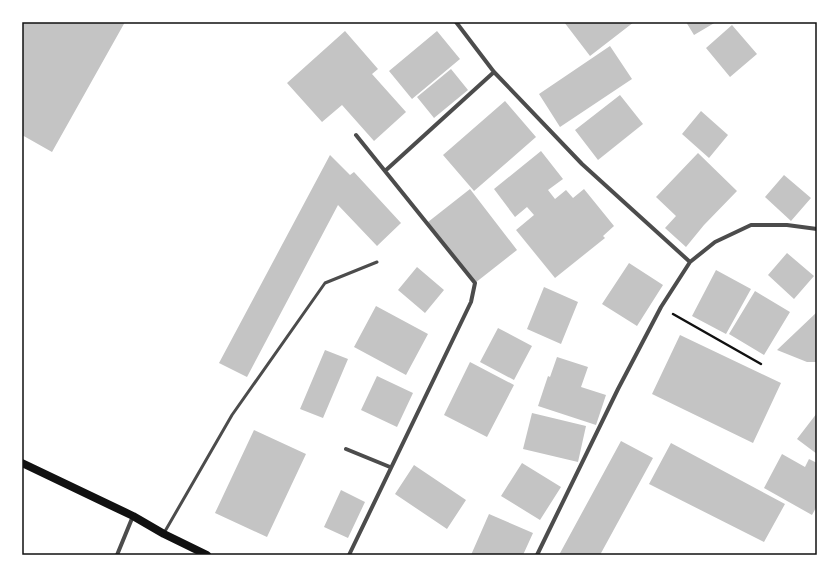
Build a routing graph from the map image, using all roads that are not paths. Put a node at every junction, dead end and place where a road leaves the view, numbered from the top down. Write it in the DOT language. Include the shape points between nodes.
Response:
graph roads {
  1 [pos="456,22"];
  2 [pos="494,72"];
  3 [pos="356,135"];
  4 [pos="385,171"];
  5 [pos="817,229"];
  6 [pos="377,262"];
  7 [pos="690,262"];
  8 [pos="346,449"];
  9 [pos="22,463"];
  10 [pos="390,467"];
  11 [pos="134,516"];
  12 [pos="164,534"];
  13 [pos="117,555"];
  14 [pos="207,555"];
  15 [pos="349,555"];
  16 [pos="537,555"];
  1 -- 2 [label="street"];
  2 -- 4 [label="street"];
  2 -- 7 [label="street" via="582,164"];
  3 -- 4 [label="street"];
  4 -- 10 [label="street" via="475,283 471,302"];
  5 -- 7 [label="street" via="787,225 751,225 715,242"];
  6 -- 12 [label="lane" via="325,282 232,415"];
  7 -- 16 [label="street" via="661,307 618,389"];
  8 -- 10 [label="street"];
  9 -- 11 [label="main road"];
  10 -- 15 [label="street"];
  11 -- 12 [label="main road"];
  11 -- 13 [label="street"];
  12 -- 14 [label="main road"];
}
